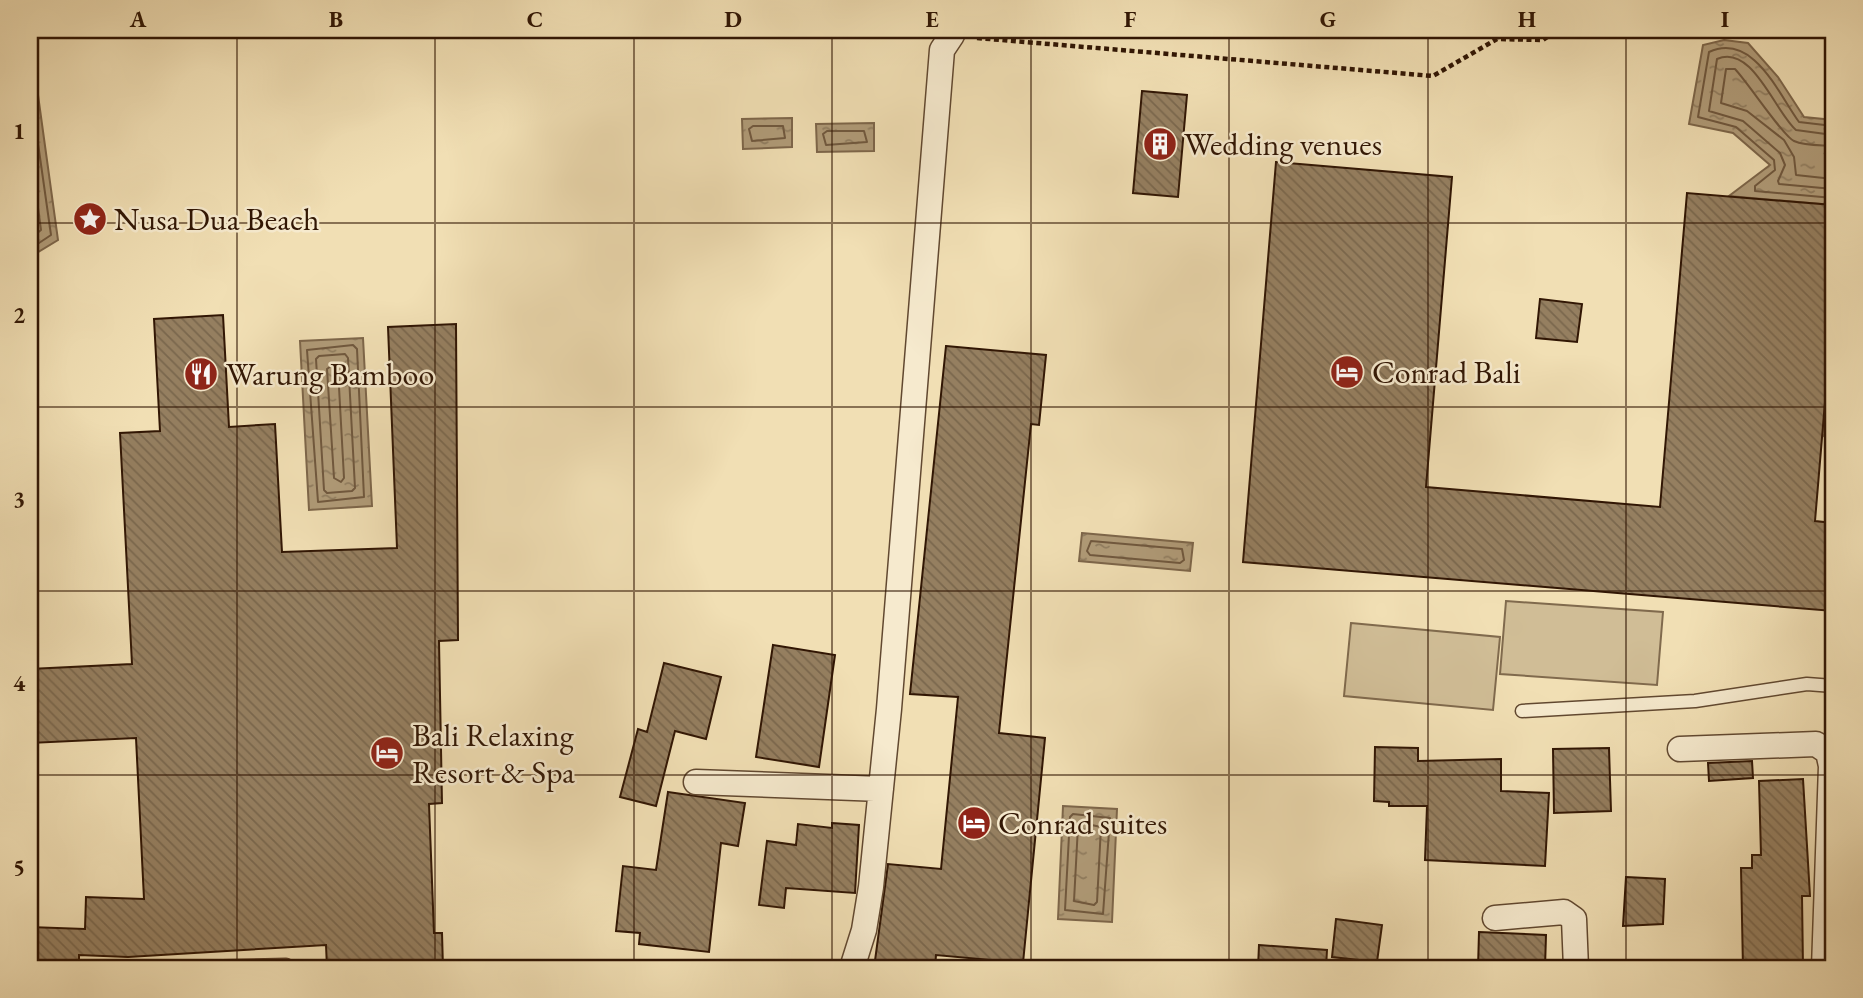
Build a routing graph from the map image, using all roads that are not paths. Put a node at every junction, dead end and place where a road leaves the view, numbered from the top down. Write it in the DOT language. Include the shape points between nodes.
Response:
graph roads {
  1 [pos="952,35"];
  2 [pos="1833,687"];
  3 [pos="1522,711"];
  4 [pos="1680,749"];
  5 [pos="696,782"];
  6 [pos="881,789"];
  7 [pos="1495,918"];
  8 [pos="200,967"];
  9 [pos="292,968"];
  10 [pos="852,968"];
  11 [pos="1576,968"];
  12 [pos="1824,968"];
  1 -- 6 [label="street" via="942,50"];
  2 -- 3 [label="lane" via="1807,684 1695,701"];
  4 -- 12 [label="street" via="1816,744 1828,752"];
  5 -- 6 [label="street"];
  6 -- 10 [label="street" via="868,909"];
  7 -- 11 [label="street" via="1569,914 1574,919"];
  8 -- 9 [label="lane"];
}
